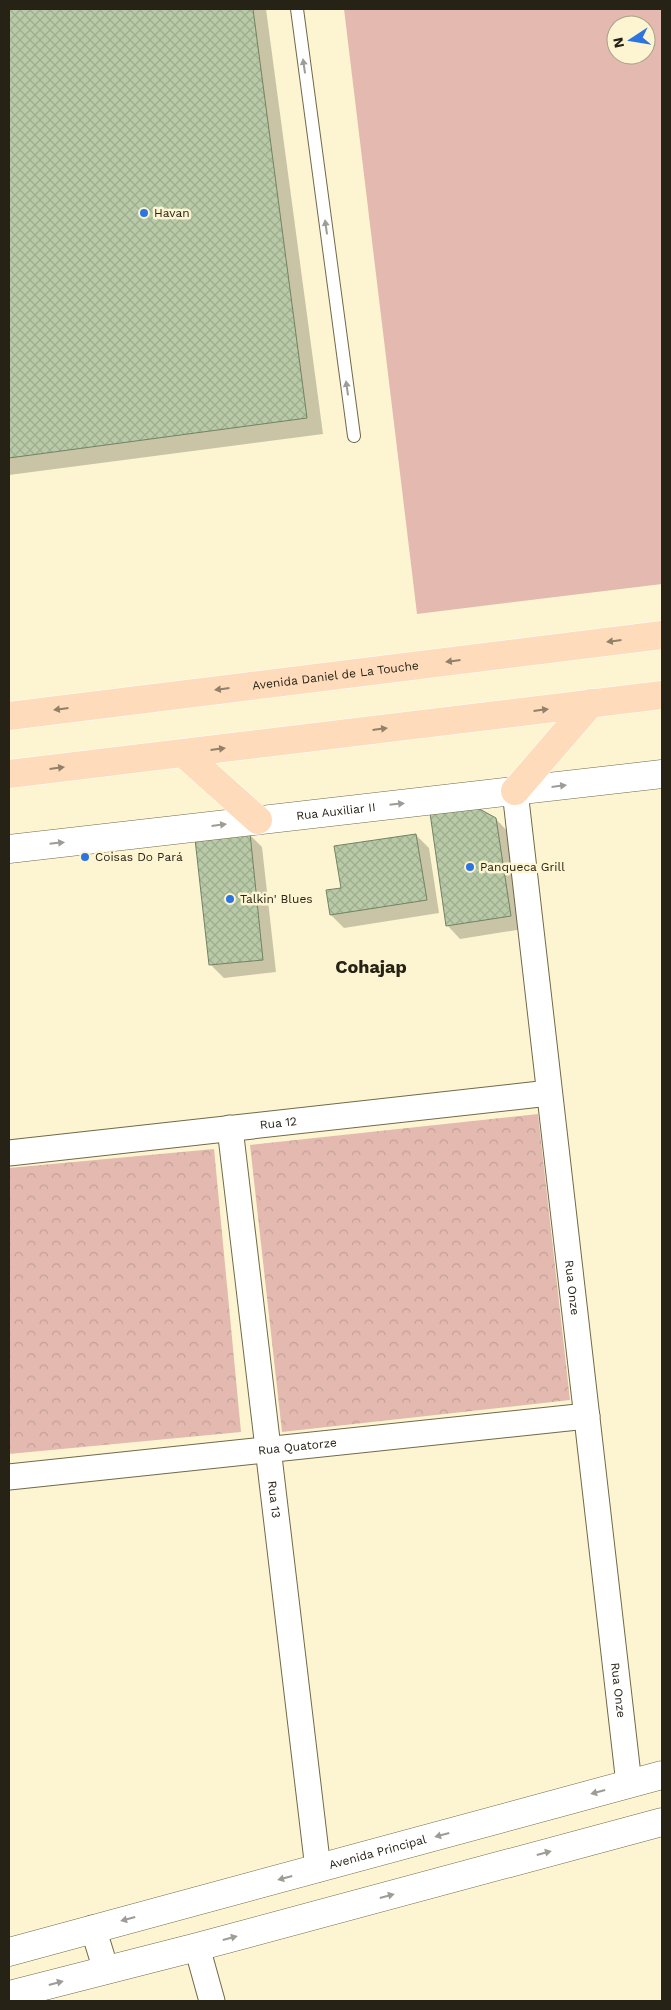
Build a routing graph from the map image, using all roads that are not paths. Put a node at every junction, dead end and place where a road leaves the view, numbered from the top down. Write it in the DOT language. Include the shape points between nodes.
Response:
graph roads {
  1 [pos="296,9"];
  2 [pos="354,436"];
  3 [pos="662,636"];
  4 [pos="662,695"];
  5 [pos="591,704"];
  6 [pos="9,716"];
  7 [pos="183,753"];
  8 [pos="9,774"];
  9 [pos="662,774"];
  10 [pos="515,791"];
  11 [pos="258,820"];
  12 [pos="9,848"];
  13 [pos="549,1093"];
  14 [pos="230,1128"];
  15 [pos="9,1153"];
  16 [pos="587,1416"];
  17 [pos="267,1450"];
  18 [pos="9,1477"];
  19 [pos="662,1775"];
  20 [pos="629,1784"];
  21 [pos="662,1822"];
  22 [pos="318,1869"];
  23 [pos="93,1928"];
  24 [pos="196,1947"];
  25 [pos="9,1952"];
  26 [pos="106,1970"];
  27 [pos="9,1996"];
  28 [pos="212,2001"];
  2 -- 1 [label="lane, one-way"];
  3 -- 6 [label="main road, Avenida Daniel de La Touche, one-way"];
  4 -- 5 [label="main road"];
  7 -- 5 [label="main road, one-way"];
  5 -- 10 [label="main road"];
  8 -- 7 [label="main road, one-way"];
  7 -- 11 [label="main road"];
  10 -- 9 [label="street, Rua Auxiliar II, one-way"];
  11 -- 10 [label="street, Rua Auxiliar II, one-way"];
  10 -- 13 [label="street, Rua Onze"];
  12 -- 11 [label="street, Rua Auxiliar II, one-way"];
  13 -- 14 [label="street, Rua 12"];
  13 -- 16 [label="street, Rua Onze"];
  14 -- 15 [label="street, Rua 12"];
  14 -- 17 [label="street, Rua 13"];
  16 -- 17 [label="street, Rua Quatorze"];
  16 -- 20 [label="street, Rua Onze"];
  17 -- 18 [label="street, Rua Quatorze"];
  17 -- 22 [label="street, Rua 13"];
  19 -- 20 [label="street, Avenida Principal"];
  20 -- 22 [label="street, Avenida Principal, one-way"];
  24 -- 21 [label="street, one-way"];
  22 -- 23 [label="street, Avenida Principal, one-way"];
  23 -- 25 [label="street, Avenida Principal"];
  23 -- 26 [label="street"];
  24 -- 26 [label="street"];
  24 -- 28 [label="street"];
  27 -- 26 [label="street, one-way"];
}
